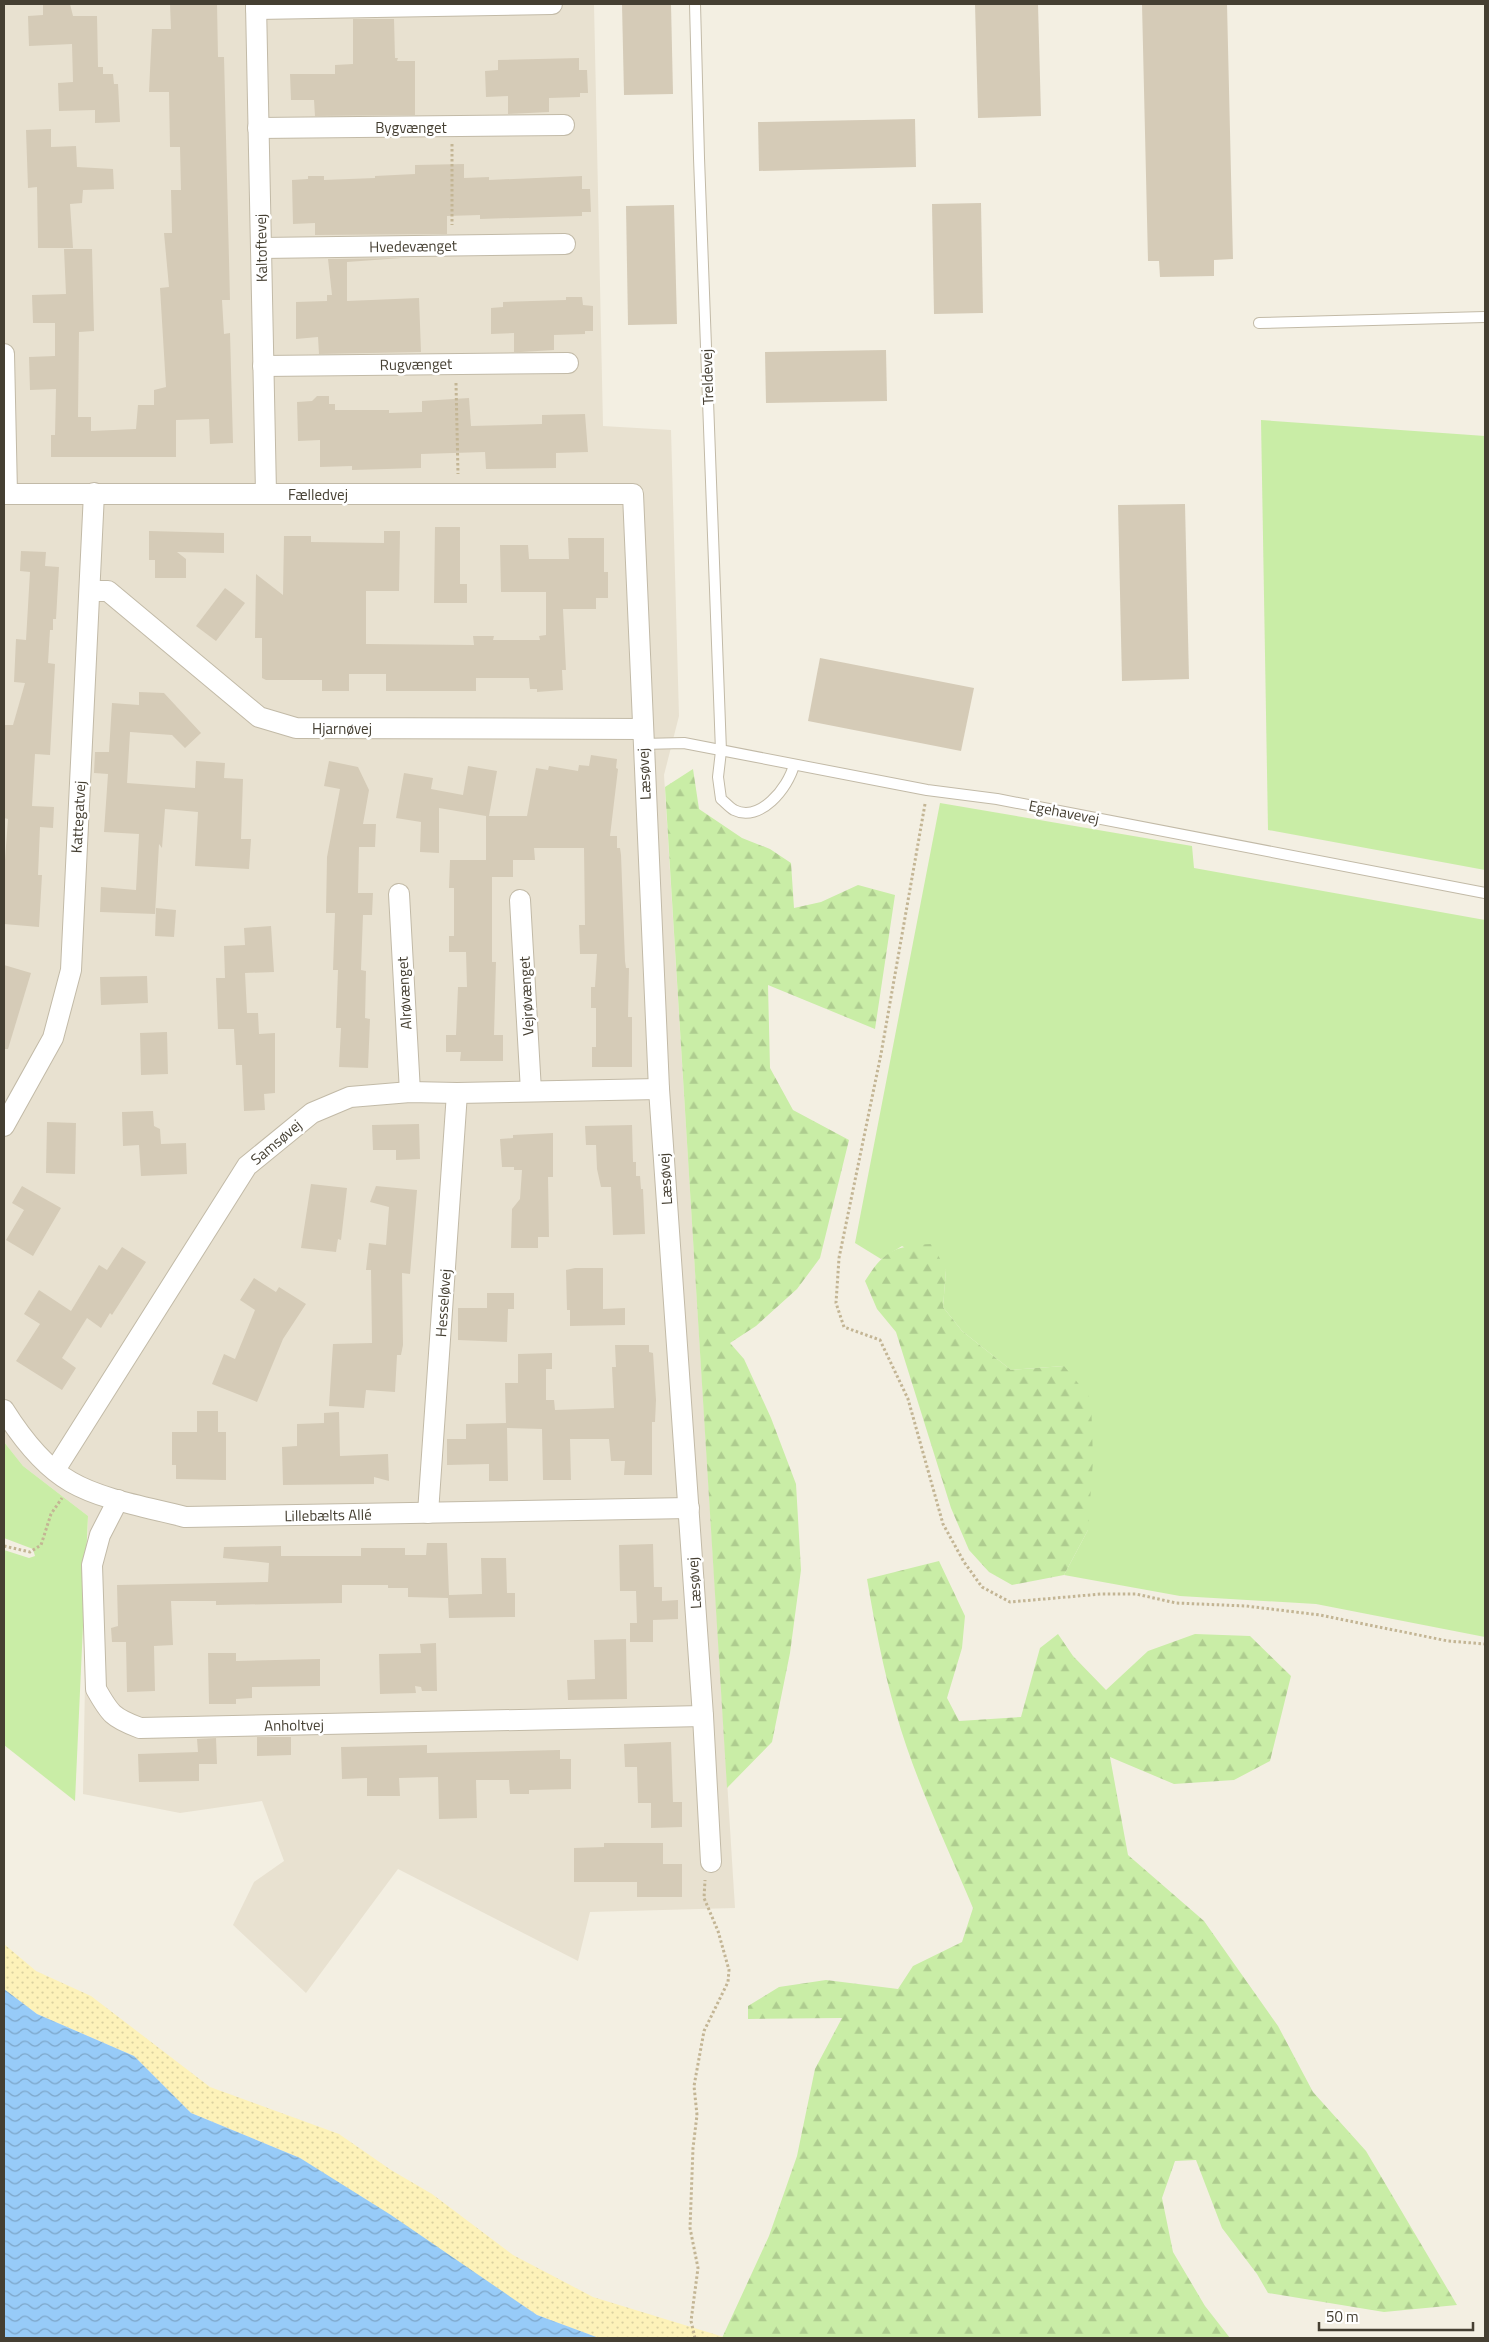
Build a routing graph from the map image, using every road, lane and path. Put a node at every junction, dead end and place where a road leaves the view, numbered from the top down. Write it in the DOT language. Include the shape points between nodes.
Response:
graph roads {
  1 [pos="552,4"];
  2 [pos="695,4"];
  3 [pos="256,6"];
  4 [pos="564,125"];
  5 [pos="452,127"];
  6 [pos="258,128"];
  7 [pos="565,244"];
  8 [pos="452,246"];
  9 [pos="261,248"];
  10 [pos="1485,317"];
  11 [pos="1259,323"];
  12 [pos="4,354"];
  13 [pos="568,363"];
  14 [pos="456,364"];
  15 [pos="263,366"];
  16 [pos="94,493"];
  17 [pos="266,493"];
  18 [pos="5,494"];
  19 [pos="458,494"];
  20 [pos="633,494"];
  21 [pos="90,590"];
  22 [pos="642,737"];
  23 [pos="721,751"];
  24 [pos="794,765"];
  25 [pos="927,790"];
  26 [pos="1485,892"];
  27 [pos="399,894"];
  28 [pos="520,900"];
  29 [pos="659,1088"];
  30 [pos="531,1091"];
  31 [pos="410,1092"];
  32 [pos="457,1093"];
  33 [pos="4,1126"];
  34 [pos="4,1410"];
  35 [pos="55,1470"];
  36 [pos="72,1483"];
  37 [pos="118,1500"];
  38 [pos="689,1508"];
  39 [pos="428,1513"];
  40 [pos="4,1546"];
  41 [pos="1485,1644"];
  42 [pos="703,1716"];
  43 [pos="711,1862"];
  44 [pos="695,2338"];
  1 -- 3 [label="street"];
  2 -- 23 [label="lane, Treldevej"];
  3 -- 6 [label="street, Kaltoftevej"];
  4 -- 5 [label="street, Bygvænget"];
  5 -- 6 [label="street, Bygvænget"];
  5 -- 8 [label="path"];
  6 -- 9 [label="street, Kaltoftevej"];
  7 -- 8 [label="street, Hvedevænget"];
  8 -- 9 [label="street, Hvedevænget"];
  9 -- 15 [label="street, Kaltoftevej"];
  10 -- 11 [label="lane"];
  12 -- 18 [label="street"];
  13 -- 14 [label="street, Rugvænget"];
  14 -- 15 [label="street, Rugvænget"];
  14 -- 19 [label="path"];
  15 -- 17 [label="street, Kaltoftevej"];
  16 -- 17 [label="street, Fælledvej"];
  16 -- 18 [label="street, Fælledvej"];
  16 -- 21 [label="street, Kattegatvej"];
  17 -- 19 [label="street, Fælledvej"];
  19 -- 20 [label="street, Fælledvej"];
  20 -- 22 [label="street, Læsøvej"];
  21 -- 22 [label="street, Hjarnøvej" via="108,591 258,717 296,728"];
  21 -- 33 [label="street, Kattegatvej" via="71,970 53,1038"];
  22 -- 23 [label="lane, Egehavevej"];
  22 -- 29 [label="street, Læsøvej"];
  23 -- 24 [label="lane, Egehavevej"];
  23 -- 24 [label="lane, Treldevej" via="718,777 721,799 733,810 748,813 763,808 777,795 791,778"];
  24 -- 25 [label="lane, Egehavevej"];
  25 -- 26 [label="lane, Egehavevej" via="997,799"];
  25 -- 41 [label="path" via="881,1054 839,1258 836,1303 844,1327 880,1340 908,1399 942,1524 964,1562 982,1588 1010,1602 1136,1594 1176,1603 1246,1606 1320,1615"];
  27 -- 31 [label="street, Alrøvænget"];
  28 -- 30 [label="street, Vejrøvænget"];
  29 -- 30 [label="street, Samsøvej"];
  29 -- 38 [label="street, Læsøvej"];
  30 -- 32 [label="street, Samsøvej"];
  31 -- 32 [label="street, Samsøvej"];
  31 -- 35 [label="street, Samsøvej" via="350,1097 312,1112 247,1166"];
  32 -- 39 [label="street, Hesseløvej"];
  34 -- 35 [label="street, Lillebælts Allé" via="19,1434"];
  35 -- 36 [label="street, Lillebælts Allé"];
  36 -- 37 [label="street, Lillebælts Allé"];
  36 -- 40 [label="path" via="51,1514 41,1545 30,1552"];
  37 -- 39 [label="street, Lillebælts Allé" via="185,1516"];
  37 -- 42 [label="street, Anholtvej" via="100,1535 92,1565 96,1689 118,1720 140,1728"];
  38 -- 39 [label="street, Lillebælts Allé"];
  38 -- 42 [label="street, Læsøvej"];
  42 -- 43 [label="street, Læsøvej"];
  43 -- 44 [label="path" via="704,1882 704,1898 729,1970 725,1988 704,2031 694,2086 697,2115 690,2228 698,2268 691,2321"];
}
